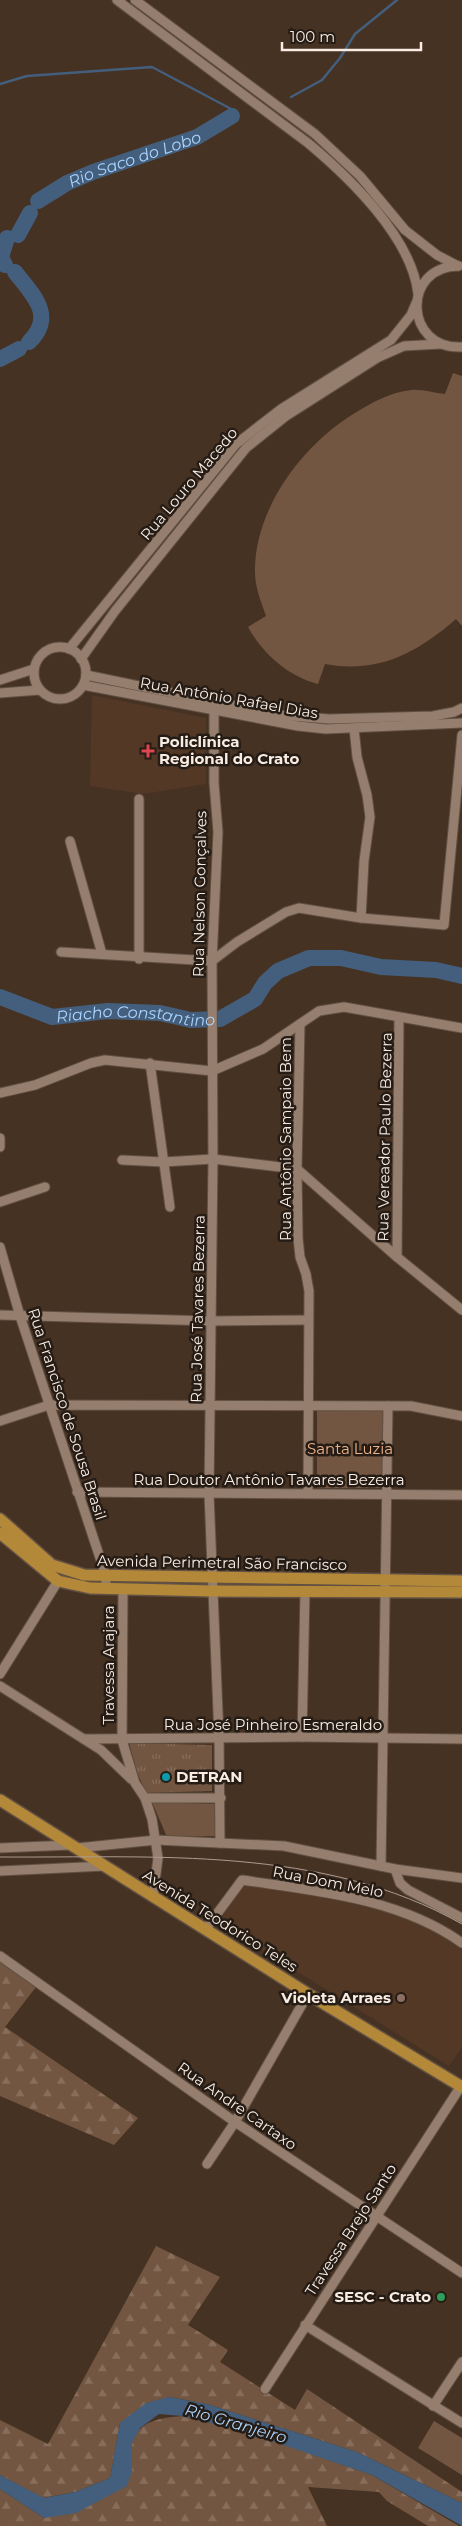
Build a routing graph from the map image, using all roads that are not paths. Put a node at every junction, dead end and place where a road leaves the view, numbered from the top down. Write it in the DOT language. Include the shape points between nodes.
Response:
graph roads {
  1 [pos="117,0"];
  2 [pos="135,0"];
  3 [pos="460,266"];
  4 [pos="417,297"];
  5 [pos="441,344"];
  6 [pos="462,347"];
  7 [pos="69,649"];
  8 [pos="81,659"];
  9 [pos="34,669"];
  10 [pos="86,675"];
  11 [pos="0,680"];
  12 [pos="83,685"];
  13 [pos="40,690"];
  14 [pos="0,692"];
  15 [pos="214,701"];
  16 [pos="462,708"];
  17 [pos="213,711"];
  18 [pos="383,721"];
  19 [pos="462,723"];
  20 [pos="354,728"];
  21 [pos="462,736"];
  22 [pos="139,799"];
  23 [pos="70,841"];
  24 [pos="361,918"];
  25 [pos="61,952"];
  26 [pos="102,954"];
  27 [pos="140,958"];
  28 [pos="212,961"];
  29 [pos="400,1018"];
  30 [pos="300,1024"];
  31 [pos="211,1027"];
  32 [pos="462,1028"];
  33 [pos="150,1063"];
  34 [pos="212,1071"];
  35 [pos="0,1093"];
  36 [pos="0,1138"];
  37 [pos="0,1147"];
  38 [pos="213,1159"];
  39 [pos="122,1160"];
  40 [pos="164,1162"];
  41 [pos="297,1168"];
  42 [pos="45,1187"];
  43 [pos="0,1202"];
  44 [pos="170,1207"];
  45 [pos="0,1247"];
  46 [pos="397,1257"];
  47 [pos="462,1310"];
  48 [pos="0,1315"];
  49 [pos="20,1316"];
  50 [pos="308,1320"];
  51 [pos="211,1322"];
  52 [pos="49,1405"];
  53 [pos="307,1405"];
  54 [pos="210,1406"];
  55 [pos="388,1406"];
  56 [pos="462,1416"];
  57 [pos="0,1420"];
  58 [pos="77,1492"];
  59 [pos="308,1492"];
  60 [pos="209,1494"];
  61 [pos="388,1494"];
  62 [pos="462,1495"];
  63 [pos="0,1519"];
  64 [pos="0,1533"];
  65 [pos="18,1542"];
  66 [pos="106,1576"];
  67 [pos="212,1578"];
  68 [pos="58,1581"];
  69 [pos="462,1581"];
  70 [pos="384,1586"];
  71 [pos="106,1589"];
  72 [pos="122,1590"];
  73 [pos="212,1591"];
  74 [pos="305,1592"];
  75 [pos="462,1592"];
  76 [pos="0,1674"];
  77 [pos="0,1686"];
  78 [pos="219,1737"];
  79 [pos="302,1737"];
  80 [pos="382,1738"];
  81 [pos="84,1739"];
  82 [pos="462,1739"];
  83 [pos="122,1740"];
  84 [pos="135,1783"];
  85 [pos="145,1798"];
  86 [pos="221,1798"];
  87 [pos="0,1800"];
  88 [pos="156,1840"];
  89 [pos="220,1843"];
  90 [pos="74,1847"];
  91 [pos="0,1848"];
  92 [pos="106,1866"];
  93 [pos="381,1866"];
  94 [pos="395,1869"];
  95 [pos="0,1871"];
  96 [pos="462,1878"];
  97 [pos="153,1897"];
  98 [pos="462,1918"];
  99 [pos="206,1930"];
  100 [pos="462,1943"];
  101 [pos="0,1956"];
  102 [pos="308,1994"];
  103 [pos="462,2086"];
  104 [pos="235,2122"];
  105 [pos="206,2164"];
  106 [pos="376,2217"];
  107 [pos="462,2273"];
  108 [pos="305,2325"];
  109 [pos="462,2362"];
  110 [pos="265,2389"];
  111 [pos="433,2406"];
  112 [pos="462,2423"];
  1 -- 4 [label="street" via="338,169 406,253 414,273"];
  2 -- 3 [label="street" via="315,134 360,176 405,230 437,255"];
  3 -- 4 [label="street, Rua Louro Macedo" via="444,268 431,275"];
  4 -- 5 [label="street" via="420,323 428,336"];
  4 -- 7 [label="street, Rua Louro Macedo" via="407,322 391,340 281,409 236,444"];
  5 -- 6 [label="street, Rua Louro Macedo"];
  5 -- 8 [label="street, Rua Louro Macedo" via="404,346 377,358 286,416 246,448 115,611"];
  7 -- 8 [label="street"];
  7 -- 9 [label="street" via="47,651"];
  8 -- 10 [label="street"];
  9 -- 11 [label="street"];
  9 -- 13 [label="street"];
  10 -- 12 [label="street"];
  10 -- 15 [label="street, Rua Antônio Rafael Dias"];
  12 -- 13 [label="street" via="71,697 63,699 54,699"];
  12 -- 17 [label="street, Rua Antônio Rafael Dias"];
  13 -- 14 [label="street"];
  15 -- 17 [label="street, Rua Nelson Gonçalves"];
  15 -- 18 [label="street, Rua Antônio Rafael Dias" via="279,715"];
  16 -- 18 [label="street, Rua Antônio Rafael Dias" via="433,716"];
  17 -- 20 [label="street, Rua Antônio Rafael Dias" via="298,726"];
  17 -- 28 [label="street, Rua Nelson Gonçalves" via="218,832"];
  18 -- 19 [label="street, Rua Antônio Rafael Dias"];
  18 -- 20 [label="street, Rua Antônio Rafael Dias"];
  20 -- 24 [label="street" via="370,817"];
  21 -- 24 [label="street" via="444,925"];
  22 -- 27 [label="street"];
  23 -- 26 [label="street"];
  24 -- 28 [label="street" via="299,908 286,912"];
  25 -- 26 [label="street"];
  26 -- 27 [label="street"];
  27 -- 28 [label="street"];
  28 -- 31 [label="street, Rua Nelson Gonçalves"];
  29 -- 30 [label="street" via="344,1007 319,1010"];
  29 -- 32 [label="street"];
  29 -- 46 [label="street, Rua Vereador Paulo Bezerra"];
  30 -- 34 [label="street" via="263,1049"];
  30 -- 41 [label="street, Rua Antônio Sampaio Bem"];
  31 -- 34 [label="street, Rua José Tavares Bezerra"];
  33 -- 34 [label="street"];
  33 -- 35 [label="street" via="105,1060 35,1086"];
  33 -- 40 [label="street"];
  34 -- 38 [label="street, Rua José Tavares Bezerra"];
  36 -- 37 [label="street"];
  38 -- 40 [label="street"];
  38 -- 41 [label="street"];
  38 -- 51 [label="street, Rua José Tavares Bezerra"];
  39 -- 40 [label="street"];
  40 -- 44 [label="street"];
  41 -- 46 [label="street"];
  41 -- 50 [label="street, Rua Antônio Sampaio Bem" via="298,1238 309,1291"];
  42 -- 43 [label="street"];
  45 -- 49 [label="street, Rua Francisco de Sousa Brasil"];
  46 -- 47 [label="street"];
  48 -- 49 [label="street"];
  49 -- 51 [label="street"];
  49 -- 52 [label="street, Rua Francisco de Sousa Brasil"];
  50 -- 51 [label="street"];
  50 -- 53 [label="street, Rua Antônio Sampaio Bem"];
  51 -- 54 [label="street, Rua José Tavares Bezerra"];
  52 -- 54 [label="street"];
  52 -- 57 [label="street"];
  52 -- 58 [label="street, Rua Francisco de Sousa Brasil"];
  53 -- 54 [label="street"];
  53 -- 55 [label="street"];
  53 -- 59 [label="street, Rua Antônio Sampaio Bem"];
  54 -- 60 [label="street, Rua José Tavares Bezerra"];
  55 -- 56 [label="street" via="411,1406"];
  55 -- 61 [label="street"];
  58 -- 60 [label="street, Rua Doutor Antônio Tavares Bezerra"];
  58 -- 66 [label="street, Rua Francisco de Sousa Brasil"];
  59 -- 60 [label="street, Rua Doutor Antônio Tavares Bezerra"];
  59 -- 61 [label="street, Rua Doutor Antônio Tavares Bezerra"];
  60 -- 67 [label="street, Rua José Tavares Bezerra"];
  61 -- 62 [label="street, Rua Doutor Antônio Tavares Bezerra"];
  61 -- 70 [label="street"];
  63 -- 65 [label="main road, Avenida Perimetral São Francisco"];
  64 -- 65 [label="main road, Avenida Perimetral São Francisco"];
  65 -- 66 [label="main road, Avenida Perimetral São Francisco" via="52,1565 84,1575"];
  65 -- 68 [label="main road, Avenida Perimetral São Francisco"];
  66 -- 67 [label="main road, Avenida Perimetral São Francisco"];
  66 -- 71 [label="street, Rua Francisco de Sousa Brasil"];
  67 -- 70 [label="main road, Avenida Perimetral São Francisco"];
  67 -- 73 [label="street, Rua José Tavares Bezerra"];
  68 -- 71 [label="main road, Avenida Perimetral São Francisco"];
  68 -- 76 [label="street"];
  69 -- 70 [label="main road, Avenida Perimetral São Francisco"];
  70 -- 74 [label="main road, Avenida Perimetral São Francisco"];
  70 -- 75 [label="main road, Avenida Perimetral São Francisco"];
  70 -- 80 [label="street"];
  71 -- 72 [label="main road, Avenida Perimetral São Francisco"];
  72 -- 73 [label="main road, Avenida Perimetral São Francisco"];
  72 -- 83 [label="street, Travessa Arajara"];
  73 -- 74 [label="main road, Avenida Perimetral São Francisco"];
  73 -- 78 [label="street, Rua José Tavares Bezerra"];
  74 -- 79 [label="street"];
  77 -- 81 [label="street"];
  78 -- 79 [label="street, Rua José Pinheiro Esmeraldo"];
  78 -- 83 [label="street, Rua José Pinheiro Esmeraldo"];
  78 -- 86 [label="street, Rua José Tavares Bezerra"];
  79 -- 80 [label="street, Rua José Pinheiro Esmeraldo"];
  80 -- 82 [label="street, Rua José Pinheiro Esmeraldo"];
  80 -- 93 [label="street"];
  81 -- 83 [label="street, Rua José Pinheiro Esmeraldo"];
  81 -- 84 [label="street" via="112,1758"];
  83 -- 84 [label="street, Travessa Arajara"];
  84 -- 85 [label="street"];
  85 -- 86 [label="street"];
  85 -- 88 [label="street"];
  86 -- 89 [label="street, Rua José Tavares Bezerra"];
  87 -- 90 [label="main road, Avenida Teodorico Teles"];
  88 -- 89 [label="street"];
  88 -- 90 [label="street"];
  88 -- 97 [label="street" via="157,1877"];
  89 -- 93 [label="street" via="284,1846"];
  90 -- 91 [label="street"];
  90 -- 92 [label="main road, Avenida Teodorico Teles"];
  92 -- 95 [label="street"];
  92 -- 97 [label="main road, Avenida Teodorico Teles"];
  93 -- 94 [label="street"];
  94 -- 96 [label="street"];
  94 -- 98 [label="street" via="400,1883 408,1890"];
  97 -- 99 [label="main road, Avenida Teodorico Teles"];
  99 -- 100 [label="street, Rua Dom Melo" via="242,1880 372,1902 442,1929"];
  99 -- 102 [label="main road, Avenida Teodorico Teles"];
  101 -- 104 [label="street, Rua Andre Cartaxo"];
  102 -- 103 [label="main road, Avenida Teodorico Teles"];
  102 -- 104 [label="street"];
  103 -- 106 [label="street, Travessa Brejo Santo"];
  104 -- 105 [label="street"];
  104 -- 106 [label="street, Rua Andre Cartaxo"];
  106 -- 107 [label="street, Rua Andre Cartaxo"];
  106 -- 108 [label="street, Travessa Brejo Santo"];
  108 -- 110 [label="street, Travessa Brejo Santo"];
  108 -- 111 [label="street"];
  109 -- 111 [label="street"];
  111 -- 112 [label="street"];
}
